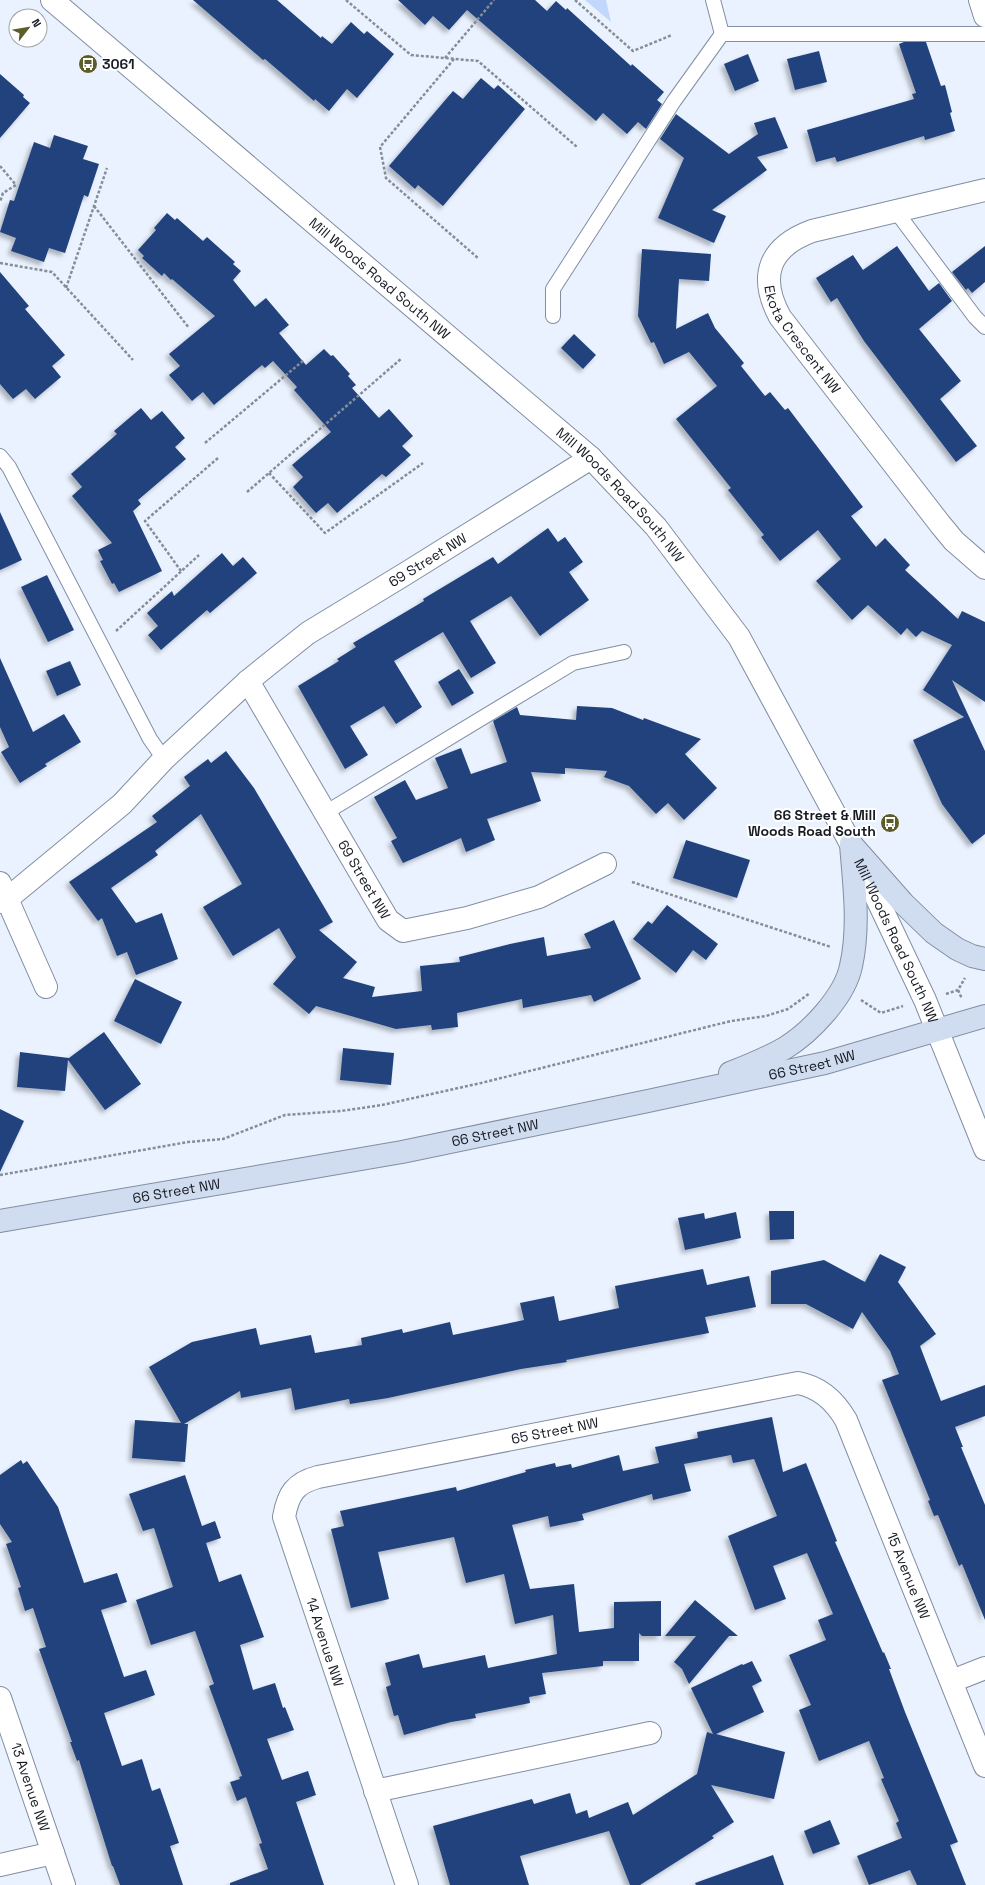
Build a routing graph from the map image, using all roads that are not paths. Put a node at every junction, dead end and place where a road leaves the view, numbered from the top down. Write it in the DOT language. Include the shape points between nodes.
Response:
graph roads {
  1 [pos="52,0"];
  2 [pos="713,0"];
  3 [pos="980,0"];
  4 [pos="985,16"];
  5 [pos="722,34"];
  6 [pos="985,34"];
  7 [pos="985,190"];
  8 [pos="895,210"];
  9 [pos="553,316"];
  10 [pos="985,327"];
  11 [pos="0,456"];
  12 [pos="591,458"];
  13 [pos="985,568"];
  14 [pos="624,652"];
  15 [pos="248,681"];
  16 [pos="164,759"];
  17 [pos="325,813"];
  18 [pos="851,844"];
  19 [pos="605,864"];
  20 [pos="2,895"];
  21 [pos="977,965"];
  22 [pos="46,987"];
  23 [pos="985,1016"];
  24 [pos="937,1030"];
  25 [pos="664,1097"];
  26 [pos="985,1149"];
  27 [pos="0,1221"];
  28 [pos="821,1392"];
  29 [pos="292,1493"];
  30 [pos="985,1668"];
  31 [pos="952,1681"];
  32 [pos="0,1698"];
  33 [pos="650,1733"];
  34 [pos="985,1766"];
  35 [pos="375,1791"];
  36 [pos="53,1853"];
  37 [pos="0,1865"];
  38 [pos="64,1885"];
  39 [pos="407,1885"];
  1 -- 12 [label="street, Mill Woods Road South NW"];
  2 -- 5 [label="lane"];
  3 -- 4 [label="street"];
  5 -- 6 [label="lane"];
  5 -- 9 [label="lane" via="674,101 553,289"];
  7 -- 8 [label="street, Ekota Crescent NW"];
  8 -- 10 [label="lane"];
  8 -- 13 [label="street, Ekota Crescent NW" via="812,231 790,241 775,258 770,269 768,286 780,316 940,524 954,541"];
  11 -- 16 [label="lane" via="9,467 150,739"];
  12 -- 15 [label="street, 69 Street NW" via="308,633"];
  12 -- 18 [label="street, Mill Woods Road South NW" via="656,527 739,637"];
  14 -- 17 [label="lane" via="574,663"];
  15 -- 16 [label="street, 69 Street NW"];
  15 -- 17 [label="street, 69 Street NW"];
  16 -- 20 [label="street, 69 Street NW" via="122,804"];
  17 -- 19 [label="street, 69 Street NW" via="388,920 403,931 467,918 539,897"];
  18 -- 21 [label="main road" via="903,903 934,933 972,956"];
  18 -- 24 [label="street, Mill Woods Road South NW"];
  18 -- 25 [label="main road" via="856,916 855,941 851,967 844,985 833,1002 804,1034 785,1048 741,1069"];
  20 -- 22 [label="street, 69 Street NW"];
  23 -- 24 [label="main road, 66 Street NW"];
  24 -- 25 [label="main road, 66 Street NW" via="825,1063"];
  24 -- 26 [label="street, Mill Woods Road South NW"];
  25 -- 27 [label="main road, 66 Street NW" via="402,1152"];
  28 -- 29 [label="street, 65 Street NW" via="811,1385 798,1384 318,1476 304,1481"];
  28 -- 31 [label="street, 15 Avenue NW" via="837,1404 846,1420"];
  29 -- 35 [label="street, 14 Avenue NW" via="287,1500 284,1517"];
  30 -- 31 [label="street"];
  31 -- 34 [label="street, 15 Avenue NW"];
  32 -- 36 [label="street, 13 Avenue NW"];
  33 -- 35 [label="street"];
  35 -- 39 [label="street, 14 Avenue NW"];
  36 -- 37 [label="street"];
  36 -- 38 [label="street, 13 Avenue NW"];
}
